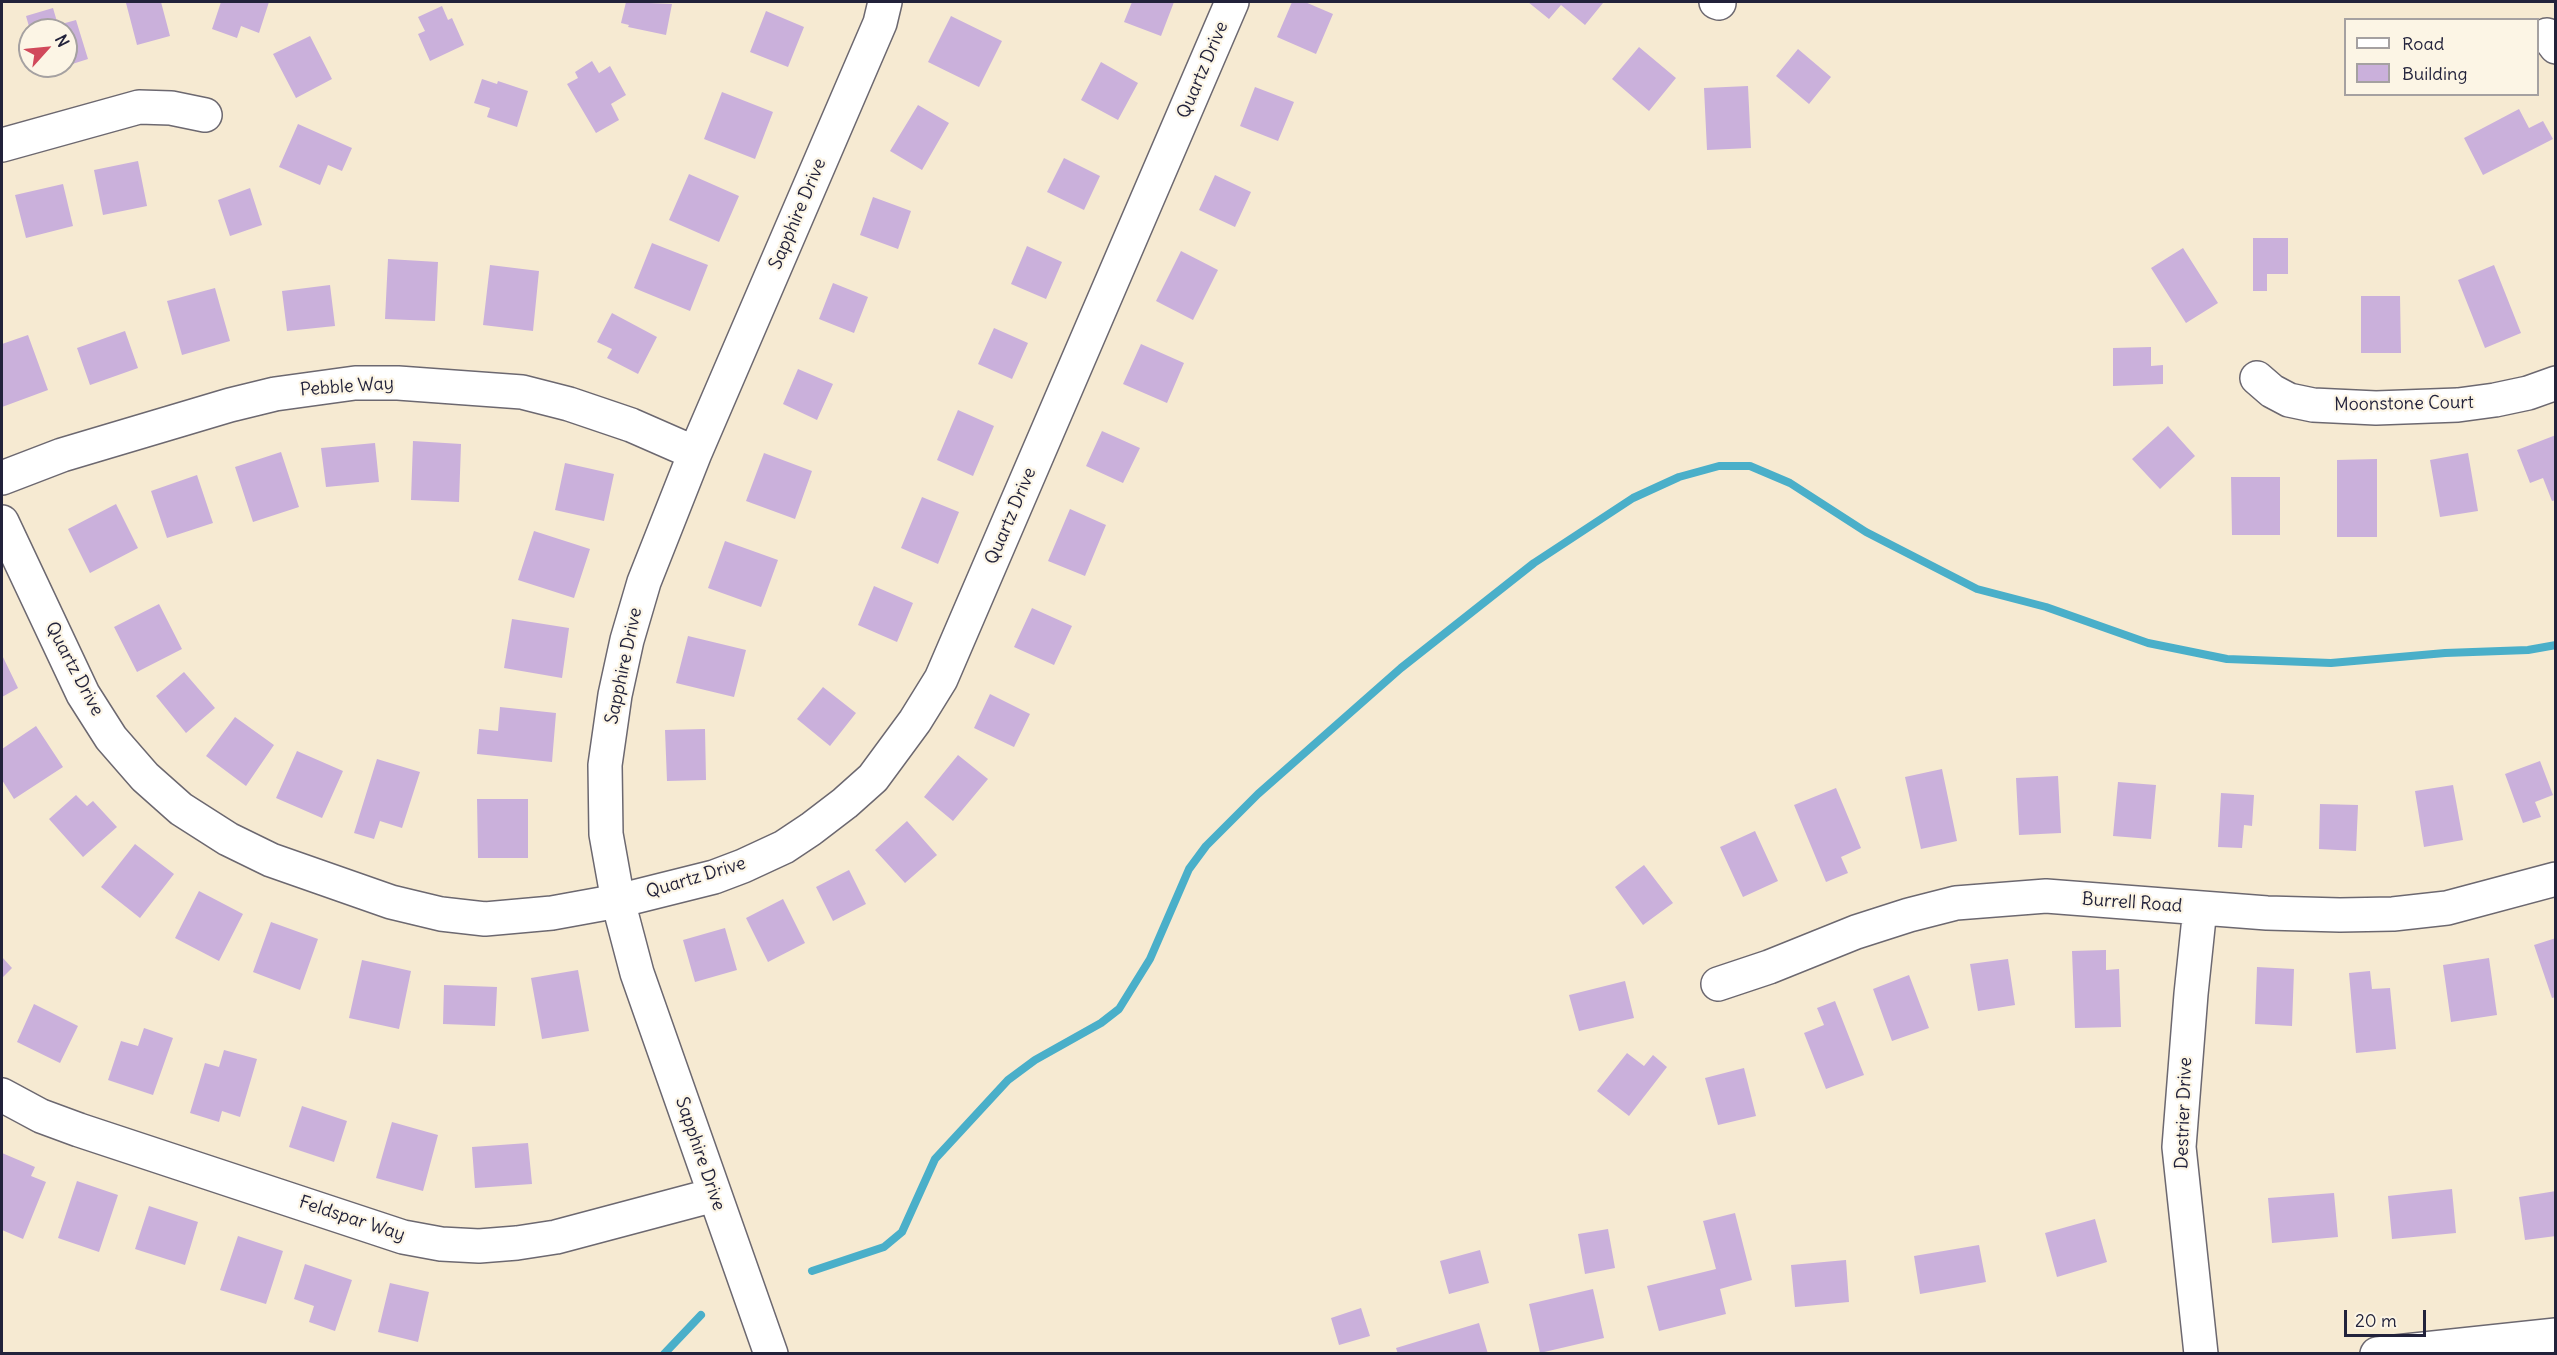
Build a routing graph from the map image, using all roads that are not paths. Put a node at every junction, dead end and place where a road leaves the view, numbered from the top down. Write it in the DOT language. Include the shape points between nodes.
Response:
graph roads {
  1 [pos="885,2"];
  2 [pos="1232,2"];
  3 [pos="205,115"];
  4 [pos="2,145"];
  5 [pos="2257,378"];
  6 [pos="2556,383"];
  7 [pos="694,453"];
  8 [pos="2,478"];
  9 [pos="2,522"];
  10 [pos="2556,879"];
  11 [pos="618,901"];
  12 [pos="2200,908"];
  13 [pos="1718,984"];
  14 [pos="2,1095"];
  15 [pos="714,1195"];
  16 [pos="2556,1335"];
  17 [pos="771,1353"];
  18 [pos="2201,1353"];
  19 [pos="2377,1353"];
  1 -- 7 [label="street, Sapphire Drive" via="880,23"];
  2 -- 11 [label="street, Quartz Drive" via="941,679 915,721 873,778 845,803 783,846 714,877"];
  3 -- 4 [label="street" via="139,106"];
  5 -- 6 [label="street, Moonstone Court" via="2289,400 2376,408 2495,400"];
  7 -- 8 [label="street, Pebble Way" via="631,425 522,392 355,383 275,394 230,405 62,455"];
  7 -- 11 [label="street, Sapphire Drive" via="644,582 615,694 605,765 606,834"];
  9 -- 11 [label="street, Quartz Drive" via="83,694 111,738 145,777 181,809 228,839 282,864 391,902 441,914 484,919 552,913"];
  10 -- 12 [label="street, Burrell Road" via="2447,908 2393,914"];
  11 -- 15 [label="street, Sapphire Drive" via="637,973"];
  12 -- 13 [label="street, Burrell Road" via="2046,896 1956,903 1856,932"];
  12 -- 18 [label="street, Destrier Drive" via="2180,1147"];
  14 -- 15 [label="street, Feldspar Way" via="40,1116 79,1130 403,1237 441,1244 518,1244 556,1238"];
  15 -- 17 [label="street, Sapphire Drive"];
  16 -- 19 [label="street"];
}
